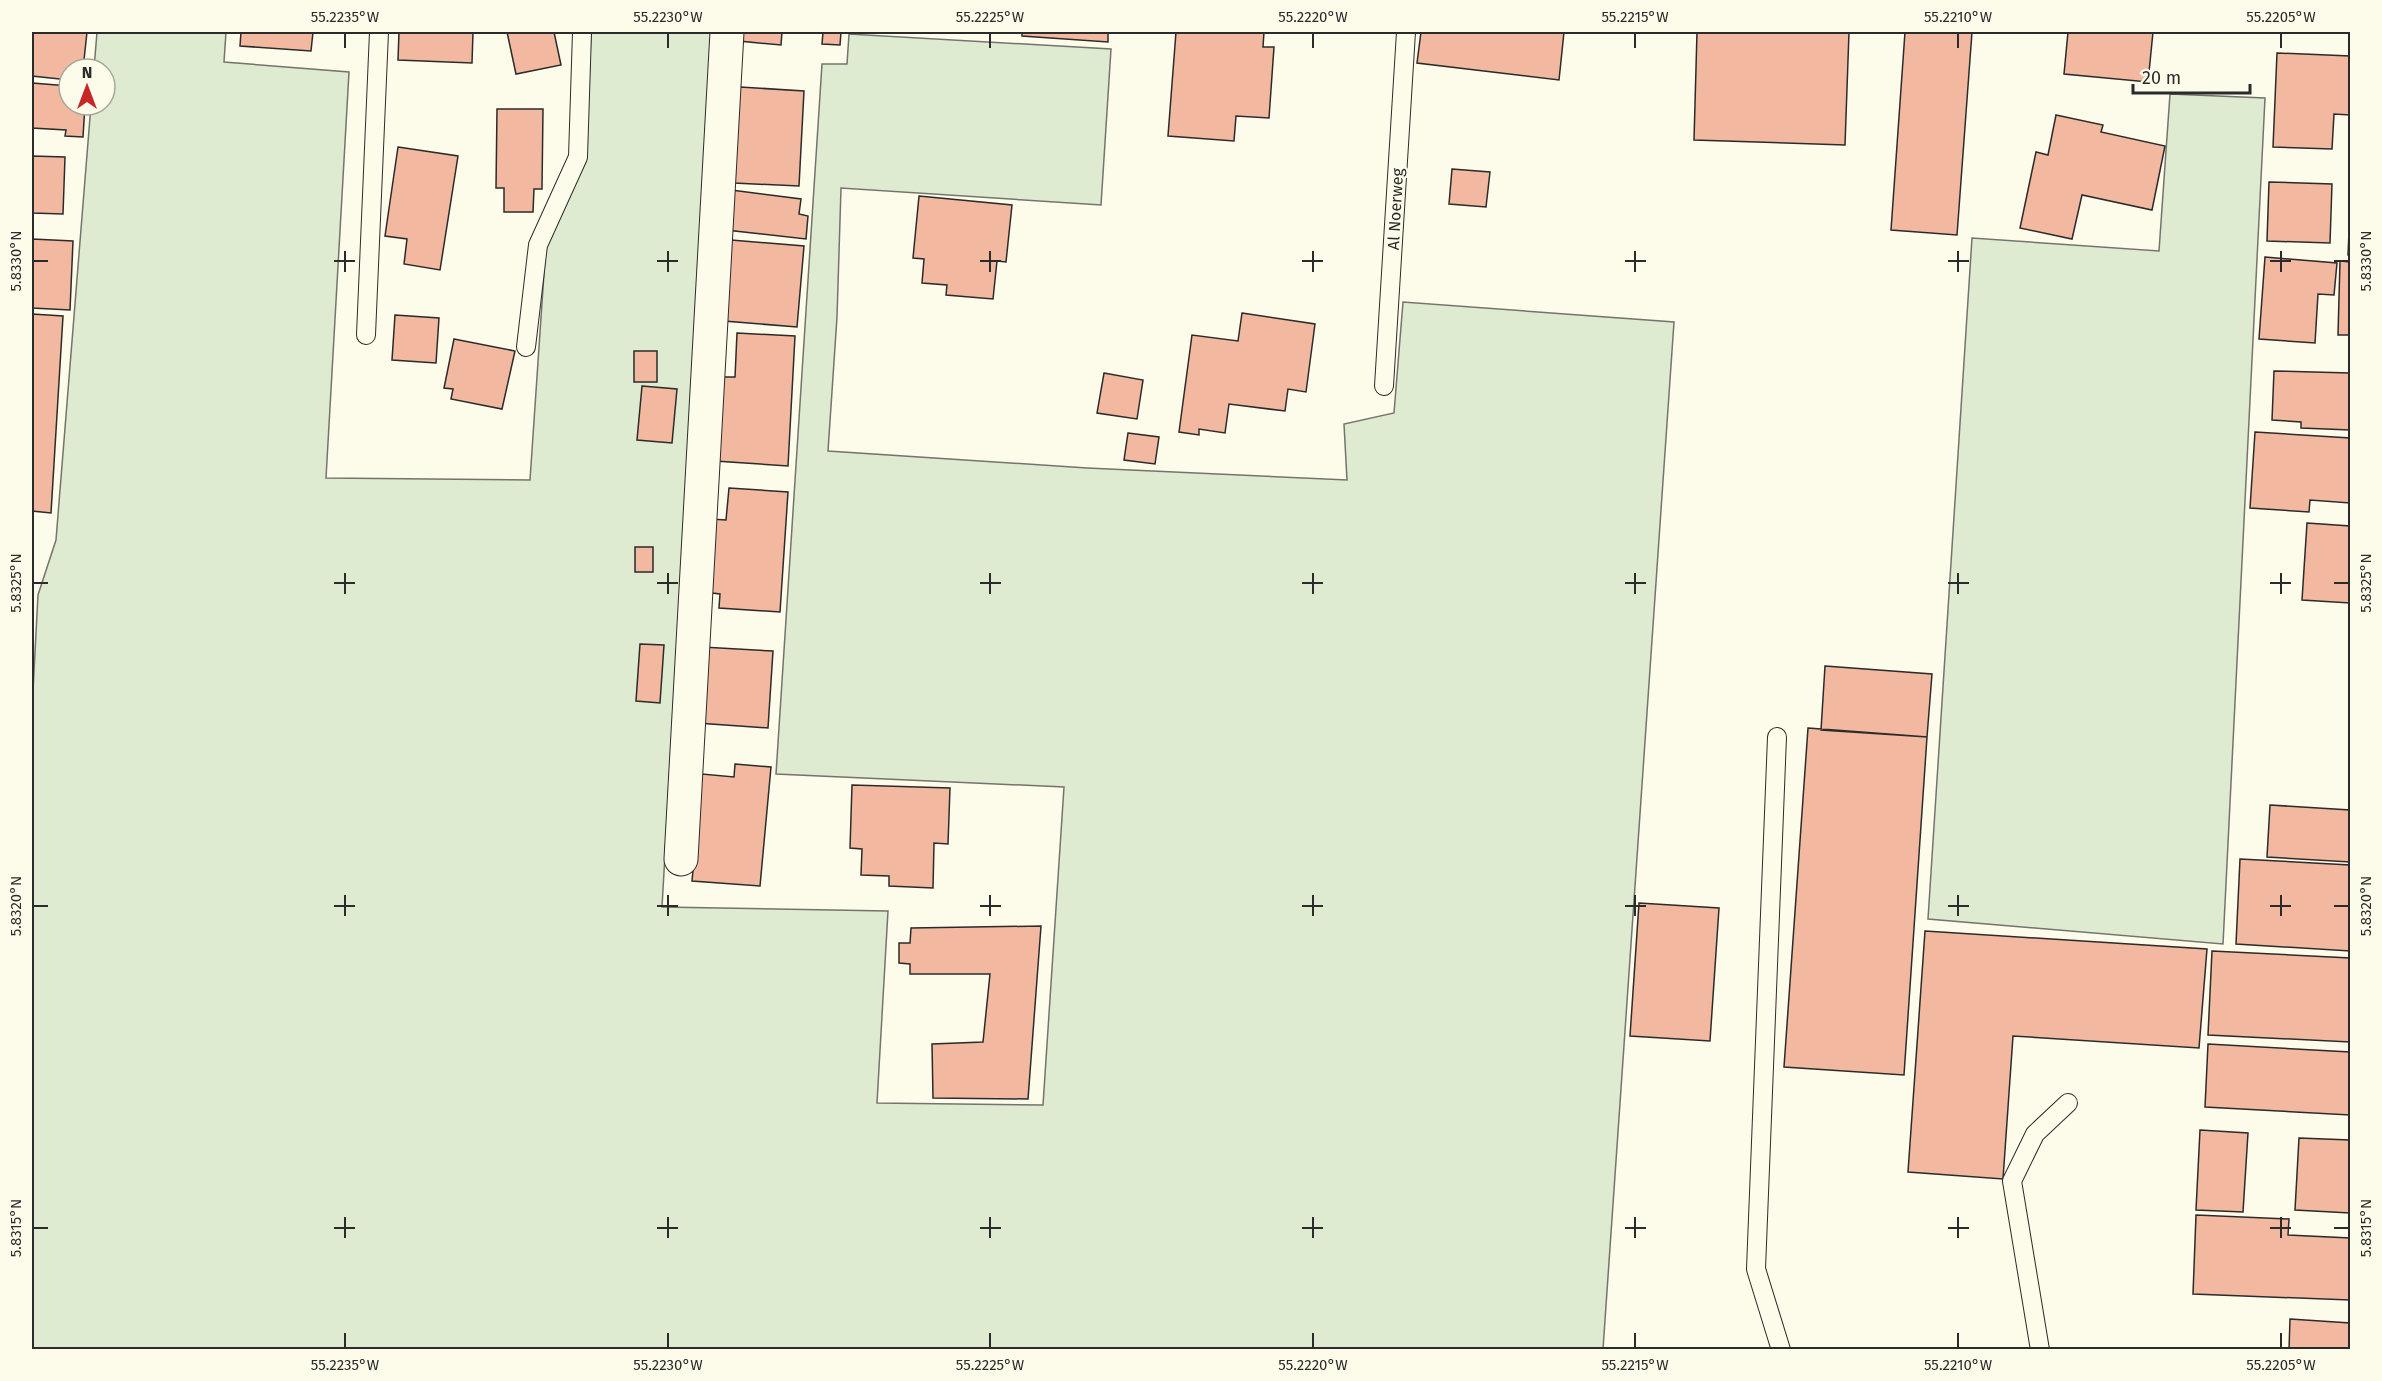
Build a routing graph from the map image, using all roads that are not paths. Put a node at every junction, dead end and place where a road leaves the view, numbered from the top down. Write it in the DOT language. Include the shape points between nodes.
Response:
graph roads {
  1 [pos="380,32"];
  2 [pos="582,32"];
  3 [pos="727,32"];
  4 [pos="1406,32"];
  5 [pos="366,335"];
  6 [pos="526,347"];
  7 [pos="1384,386"];
  8 [pos="1777,737"];
  9 [pos="681,859"];
  10 [pos="2068,1103"];
  11 [pos="1781,1350"];
  12 [pos="2040,1350"];
  1 -- 5 [label="lane"];
  2 -- 6 [label="lane" via="578,157 538,244"];
  3 -- 9 [label="street"];
  4 -- 7 [label="lane, Al Noerweg"];
  8 -- 11 [label="lane" via="1756,1269"];
  10 -- 12 [label="lane" via="2035,1134 2012,1181"];
}
